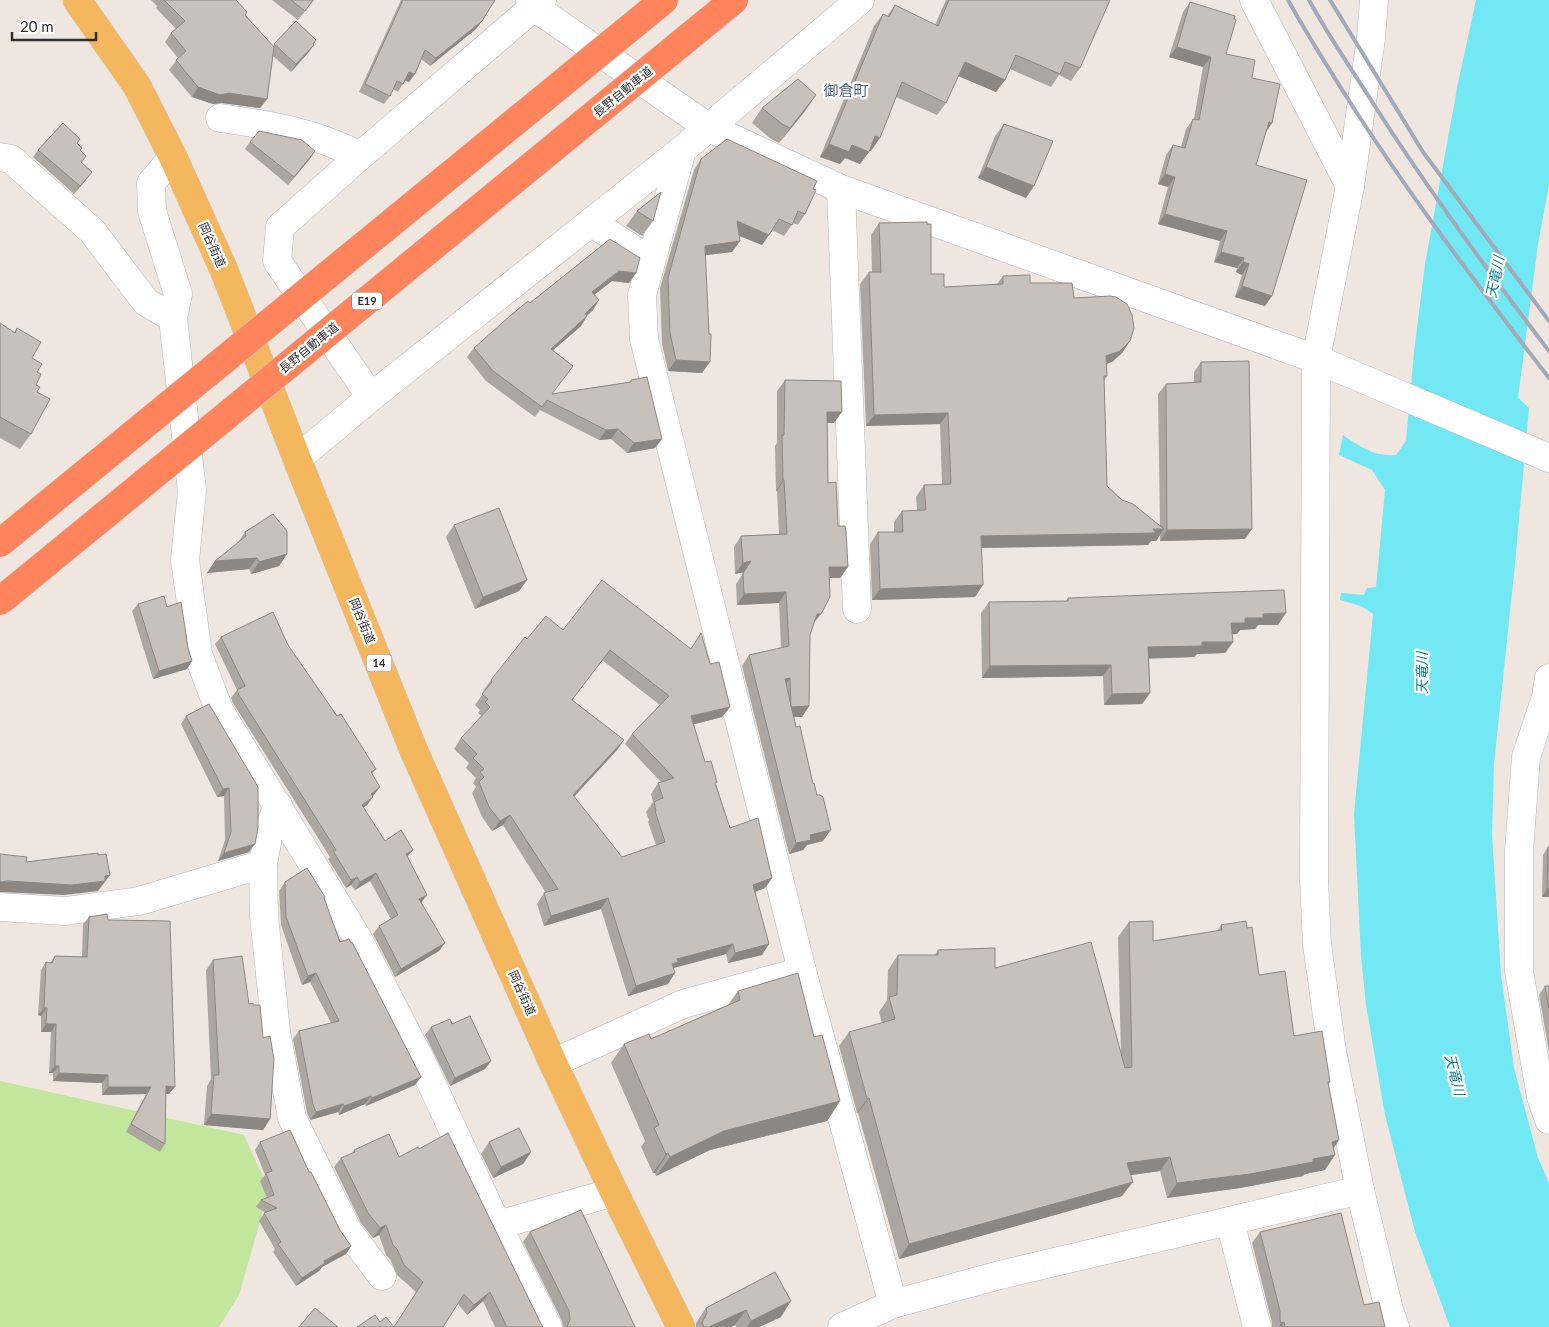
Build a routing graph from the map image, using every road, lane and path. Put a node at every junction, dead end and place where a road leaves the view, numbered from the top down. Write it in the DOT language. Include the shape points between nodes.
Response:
graph roads {
  1 [pos="77,0"];
  2 [pos="664,0"];
  3 [pos="734,0"];
  4 [pos="860,0"];
  5 [pos="1254,0"];
  6 [pos="1374,0"];
  7 [pos="536,2"];
  8 [pos="220,118"];
  9 [pos="708,127"];
  10 [pos="682,150"];
  11 [pos="360,156"];
  12 [pos="0,157"];
  13 [pos="173,157"];
  14 [pos="1350,186"];
  15 [pos="841,189"];
  16 [pos="591,222"];
  17 [pos="651,261"];
  18 [pos="173,318"];
  19 [pos="1316,359"];
  20 [pos="371,397"];
  21 [pos="1549,458"];
  22 [pos="297,459"];
  23 [pos="0,543"];
  24 [pos="0,601"];
  25 [pos="857,609"];
  26 [pos="1548,691"];
  27 [pos="278,805"];
  28 [pos="263,864"];
  29 [pos="0,907"];
  30 [pos="802,971"];
  31 [pos="553,1063"];
  32 [pos="1549,1120"];
  33 [pos="1360,1190"];
  34 [pos="614,1192"];
  35 [pos="1230,1221"];
  36 [pos="498,1226"];
  37 [pos="382,1276"];
  38 [pos="893,1304"];
  39 [pos="548,1327"];
  40 [pos="681,1327"];
  41 [pos="842,1327"];
  42 [pos="1257,1327"];
  43 [pos="1396,1327"];
  1 -- 13 [label="main road, 岡谷街道 / 14" via="136,86"];
  2 -- 23 [label="highway, bridge"];
  3 -- 24 [label="highway, 長野自動車道 / E19, bridge"];
  4 -- 9 [label="street"];
  5 -- 14 [label="street"];
  6 -- 14 [label="street"];
  7 -- 9 [label="street"];
  7 -- 11 [label="street"];
  8 -- 11 [label="street" via="277,126 337,144"];
  9 -- 10 [label="street"];
  9 -- 15 [label="street"];
  10 -- 16 [label="street"];
  10 -- 17 [label="street"];
  11 -- 20 [label="street" via="280,227 277,261"];
  12 -- 18 [label="street" via="11,159 92,231 146,302"];
  13 -- 18 [label="street" via="151,182 152,211 178,294"];
  13 -- 22 [label="main road, 岡谷街道 / 14" via="224,270"];
  14 -- 19 [label="street"];
  15 -- 19 [label="street"];
  15 -- 25 [label="street"];
  16 -- 17 [label="street"];
  16 -- 20 [label="street"];
  17 -- 30 [label="street" via="642,295 644,338"];
  18 -- 27 [label="street" via="192,491 185,560 198,654 219,710"];
  19 -- 21 [label="street"];
  19 -- 33 [label="street" via="1314,879 1317,944 1332,1051"];
  20 -- 22 [label="street"];
  22 -- 31 [label="main road, 岡谷街道 / 14" via="414,751"];
  26 -- 32 [label="street" via="1526,757 1519,852 1519,971 1541,1098"];
  27 -- 28 [label="street" via="270,826"];
  27 -- 36 [label="street" via="358,939 422,1063"];
  28 -- 29 [label="street" via="139,901 65,911"];
  28 -- 37 [label="street" via="264,916 276,1031 292,1118 348,1231"];
  30 -- 31 [label="street" via="683,1004"];
  30 -- 38 [label="street"];
  31 -- 34 [label="main road, 岡谷街道 / 14"];
  33 -- 35 [label="street"];
  33 -- 43 [label="street"];
  34 -- 36 [label="street"];
  34 -- 40 [label="main road, 岡谷街道 / 14"];
  35 -- 38 [label="street" via="1000,1275"];
  35 -- 42 [label="street"];
  36 -- 39 [label="street"];
  38 -- 41 [label="street"];
}
